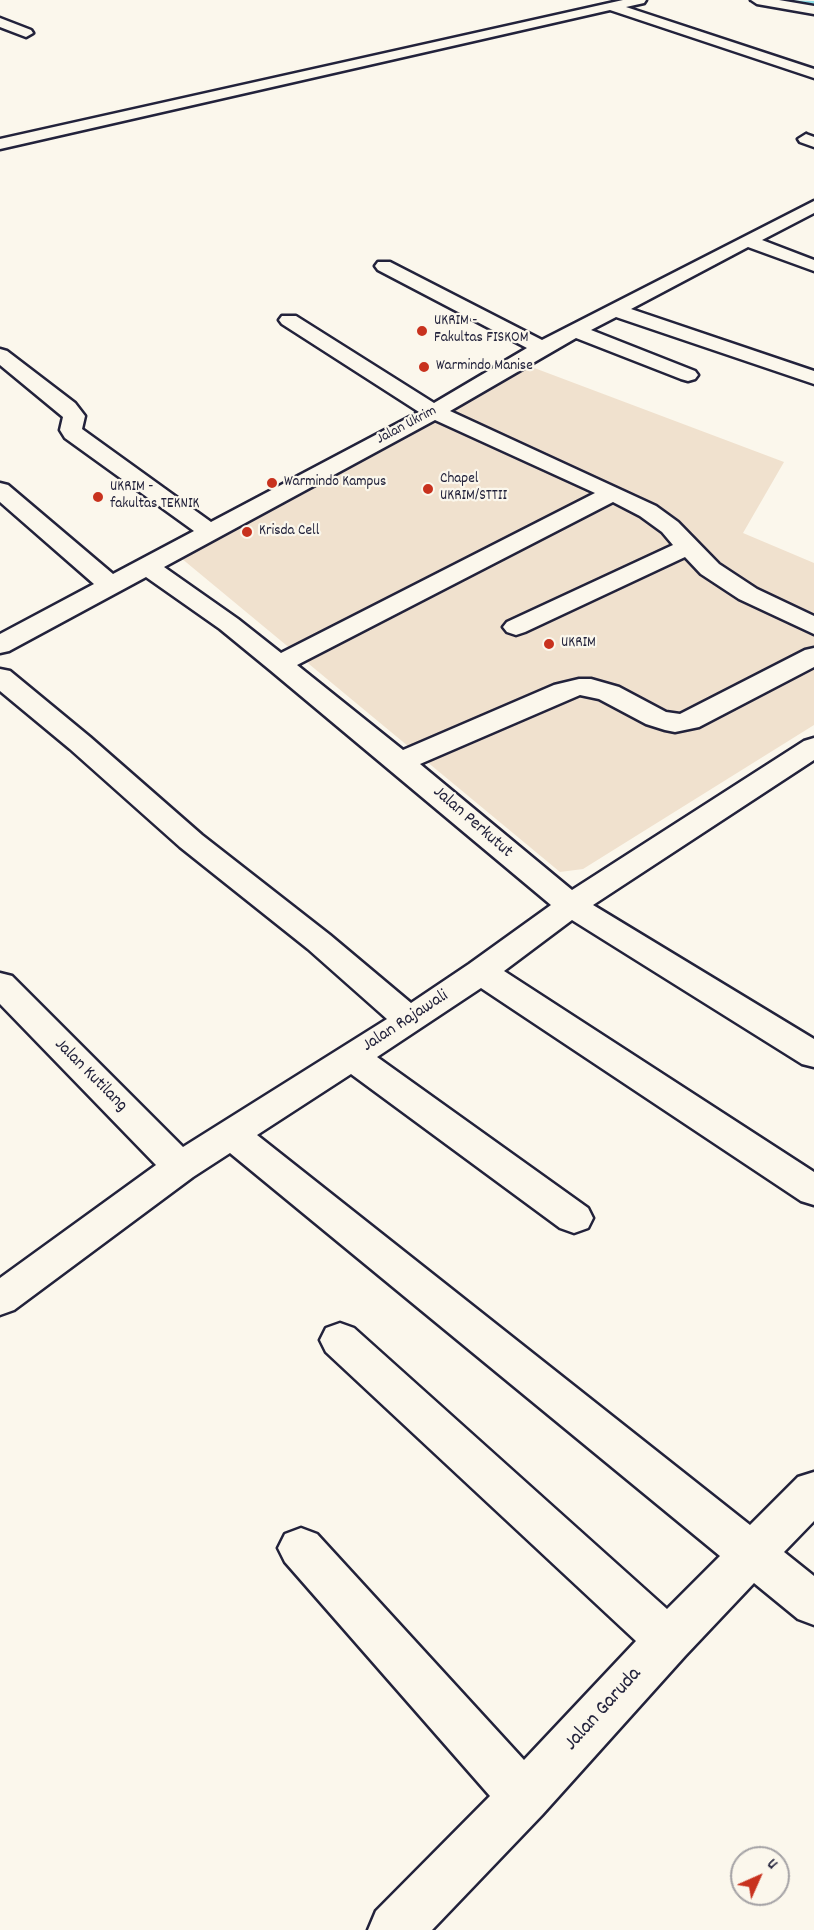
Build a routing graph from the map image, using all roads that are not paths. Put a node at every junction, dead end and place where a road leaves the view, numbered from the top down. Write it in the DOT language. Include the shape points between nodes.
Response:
graph roads {
  1 [pos="591,0"];
  2 [pos="640,0"];
  3 [pos="757,0"];
  4 [pos="610,6"];
  5 [pos="814,10"];
  6 [pos="0,22"];
  7 [pos="26,33"];
  8 [pos="814,74"];
  9 [pos="0,144"];
  10 [pos="814,206"];
  11 [pos="748,242"];
  12 [pos="384,266"];
  13 [pos="814,266"];
  14 [pos="615,310"];
  15 [pos="289,320"];
  16 [pos="575,331"];
  17 [pos="542,348"];
  18 [pos="0,355"];
  19 [pos="688,375"];
  20 [pos="814,378"];
  21 [pos="434,412"];
  22 [pos="0,490"];
  23 [pos="613,493"];
  24 [pos="210,532"];
  25 [pos="688,548"];
  26 [pos="147,566"];
  27 [pos="109,584"];
  28 [pos="814,626"];
  29 [pos="516,627"];
  30 [pos="0,645"];
  31 [pos="814,656"];
  32 [pos="279,663"];
  33 [pos="0,678"];
  34 [pos="814,747"];
  35 [pos="400,762"];
  36 [pos="571,905"];
  37 [pos="481,972"];
  38 [pos="0,984"];
  39 [pos="410,1020"];
  40 [pos="814,1055"];
  41 [pos="352,1057"];
  42 [pos="230,1133"];
  43 [pos="180,1167"];
  44 [pos="814,1191"];
  45 [pos="574,1218"];
  46 [pos="0,1299"];
  47 [pos="340,1340"];
  48 [pos="814,1491"];
  49 [pos="302,1548"];
  50 [pos="752,1553"];
  51 [pos="814,1604"];
  52 [pos="668,1640"];
  53 [pos="524,1797"];
  54 [pos="395,1930"];
  1 -- 4 [label="street"];
  2 -- 4 [label="street"];
  3 -- 5 [label="street"];
  4 -- 8 [label="street"];
  4 -- 9 [label="street"];
  6 -- 7 [label="street"];
  10 -- 11 [label="street, Jalan Ukrim"];
  11 -- 13 [label="street"];
  11 -- 14 [label="street, Jalan Ukrim"];
  12 -- 17 [label="street"];
  14 -- 16 [label="street, Jalan Ukrim"];
  14 -- 20 [label="street"];
  15 -- 21 [label="street"];
  16 -- 17 [label="street, Jalan Ukrim"];
  16 -- 19 [label="street"];
  17 -- 21 [label="street, Jalan Ukrim"];
  18 -- 24 [label="street" via="67,408 74,416 73,434"];
  21 -- 23 [label="street"];
  21 -- 24 [label="street, Jalan Ukrim"];
  22 -- 27 [label="street"];
  23 -- 25 [label="street" via="670,527"];
  23 -- 32 [label="street"];
  24 -- 26 [label="street, Jalan Ukrim"];
  25 -- 28 [label="street" via="710,569 748,594"];
  25 -- 29 [label="street"];
  26 -- 27 [label="street, Jalan Ukrim"];
  26 -- 32 [label="street, Jalan Perkutut"];
  27 -- 30 [label="street, Jalan Ukrim"];
  31 -- 35 [label="street" via="689,721 675,724 609,693 579,687"];
  32 -- 35 [label="street, Jalan Perkutut"];
  33 -- 39 [label="street"];
  34 -- 36 [label="street, Jalan Rajawali"];
  35 -- 36 [label="street, Jalan Perkutut"];
  36 -- 37 [label="street, Jalan Rajawali"];
  36 -- 40 [label="street, Jalan Perkutut"];
  37 -- 39 [label="street, Jalan Rajawali"];
  37 -- 44 [label="street"];
  38 -- 43 [label="street, Jalan Kutilang"];
  39 -- 41 [label="street, Jalan Rajawali"];
  41 -- 42 [label="street, Jalan Rajawali"];
  41 -- 45 [label="street"];
  42 -- 43 [label="street, Jalan Rajawali"];
  42 -- 50 [label="street"];
  43 -- 46 [label="street, Jalan Rajawali"];
  47 -- 52 [label="street"];
  48 -- 50 [label="street, Jalan Garuda"];
  49 -- 53 [label="street"];
  50 -- 51 [label="street"];
  50 -- 52 [label="street, Jalan Garuda"];
  52 -- 53 [label="street, Jalan Garuda"];
  53 -- 54 [label="street, Jalan Garuda"];
}
